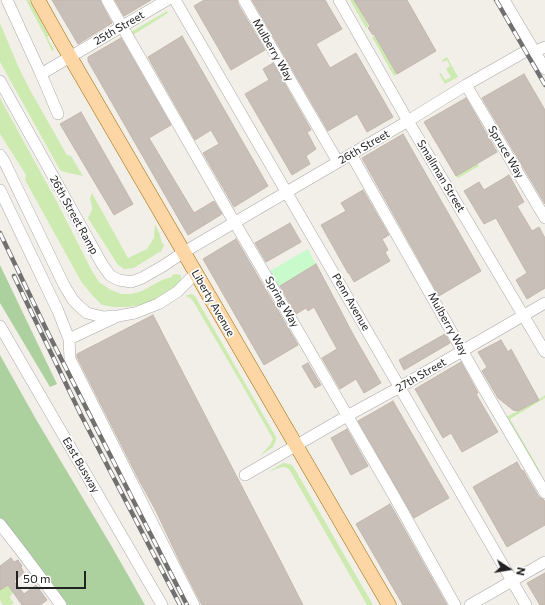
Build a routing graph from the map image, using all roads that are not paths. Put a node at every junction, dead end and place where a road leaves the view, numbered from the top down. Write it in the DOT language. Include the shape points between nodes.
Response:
graph roads {
  1 [pos="7,0"];
  2 [pos="38,0"];
  3 [pos="107,0"];
  4 [pos="167,0"];
  5 [pos="175,0"];
  6 [pos="244,0"];
  7 [pos="339,0"];
  8 [pos="504,0"];
  9 [pos="122,26"];
  10 [pos="545,47"];
  11 [pos="534,52"];
  12 [pos="70,56"];
  13 [pos="545,69"];
  14 [pos="41,74"];
  15 [pos="0,81"];
  16 [pos="466,85"];
  17 [pos="58,114"];
  18 [pos="408,121"];
  19 [pos="351,154"];
  20 [pos="0,155"];
  21 [pos="338,162"];
  22 [pos="0,190"];
  23 [pos="286,192"];
  24 [pos="545,218"];
  25 [pos="235,222"];
  26 [pos="184,252"];
  27 [pos="196,273"];
  28 [pos="545,303"];
  29 [pos="523,315"];
  30 [pos="118,316"];
  31 [pos="0,326"];
  32 [pos="69,339"];
  33 [pos="462,351"];
  34 [pos="545,352"];
  35 [pos="400,387"];
  36 [pos="347,416"];
  37 [pos="296,445"];
  38 [pos="246,475"];
  39 [pos="545,493"];
  40 [pos="0,524"];
  41 [pos="545,562"];
  42 [pos="512,580"];
  43 [pos="377,587"];
  44 [pos="61,605"];
  45 [pos="162,605"];
  46 [pos="194,605"];
  47 [pos="380,605"];
  48 [pos="389,605"];
  49 [pos="455,605"];
  50 [pos="470,605"];
  51 [pos="526,605"];
  1 -- 14 [label="street"];
  2 -- 12 [label="main road, Liberty Avenue"];
  3 -- 9 [label="street, Spring Way"];
  4 -- 9 [label="street, 25th Street"];
  5 -- 23 [label="street, Penn Avenue"];
  6 -- 21 [label="street, Mulberry Way"];
  7 -- 18 [label="street, Smallman Street"];
  8 -- 11 [label="street"];
  9 -- 12 [label="street, 25th Street"];
  9 -- 25 [label="street, Spring Way"];
  10 -- 11 [label="street, 26th Street"];
  11 -- 13 [label="street"];
  11 -- 16 [label="street, 26th Street" via="526,51"];
  12 -- 14 [label="street, 25th Street"];
  12 -- 26 [label="main road, Liberty Avenue"];
  14 -- 17 [label="street"];
  15 -- 26 [label="street, 26th Street Ramp" via="108,274 119,280 131,282"];
  16 -- 18 [label="street, 26th Street"];
  16 -- 24 [label="street, Spruce Way"];
  18 -- 19 [label="street, 26th Street"];
  18 -- 29 [label="street, Smallman Street"];
  19 -- 21 [label="street, 26th Street"];
  19 -- 33 [label="street, Mulberry Way"];
  20 -- 30 [label="street" via="73,300 88,313 104,317"];
  21 -- 23 [label="street, 26th Street"];
  22 -- 32 [label="street"];
  23 -- 25 [label="street, 26th Street"];
  23 -- 35 [label="street, Penn Avenue"];
  25 -- 26 [label="street, 26th Street"];
  25 -- 36 [label="street, Spring Way"];
  26 -- 27 [label="main road, Liberty Avenue"];
  27 -- 30 [label="street" via="177,292 158,304 135,313"];
  27 -- 37 [label="main road, Liberty Avenue"];
  28 -- 29 [label="street, 27th Street"];
  29 -- 33 [label="street, 27th Street"];
  29 -- 34 [label="street, Smallman Street"];
  30 -- 32 [label="street"];
  31 -- 45 [label="street, East Busway"];
  32 -- 46 [label="street" via="70,359"];
  33 -- 35 [label="street, 27th Street"];
  33 -- 39 [label="street, Mulberry Way"];
  35 -- 36 [label="street, 27th Street"];
  35 -- 42 [label="street, Penn Avenue"];
  36 -- 37 [label="street, 27th Street"];
  36 -- 49 [label="street, Spring Way"];
  37 -- 38 [label="street, 27th Street"];
  37 -- 43 [label="main road, Liberty Avenue"];
  40 -- 44 [label="street"];
  41 -- 42 [label="street"];
  42 -- 50 [label="street"];
  42 -- 51 [label="street, Penn Avenue"];
  43 -- 47 [label="street"];
  43 -- 48 [label="main road, Liberty Avenue"];
}
